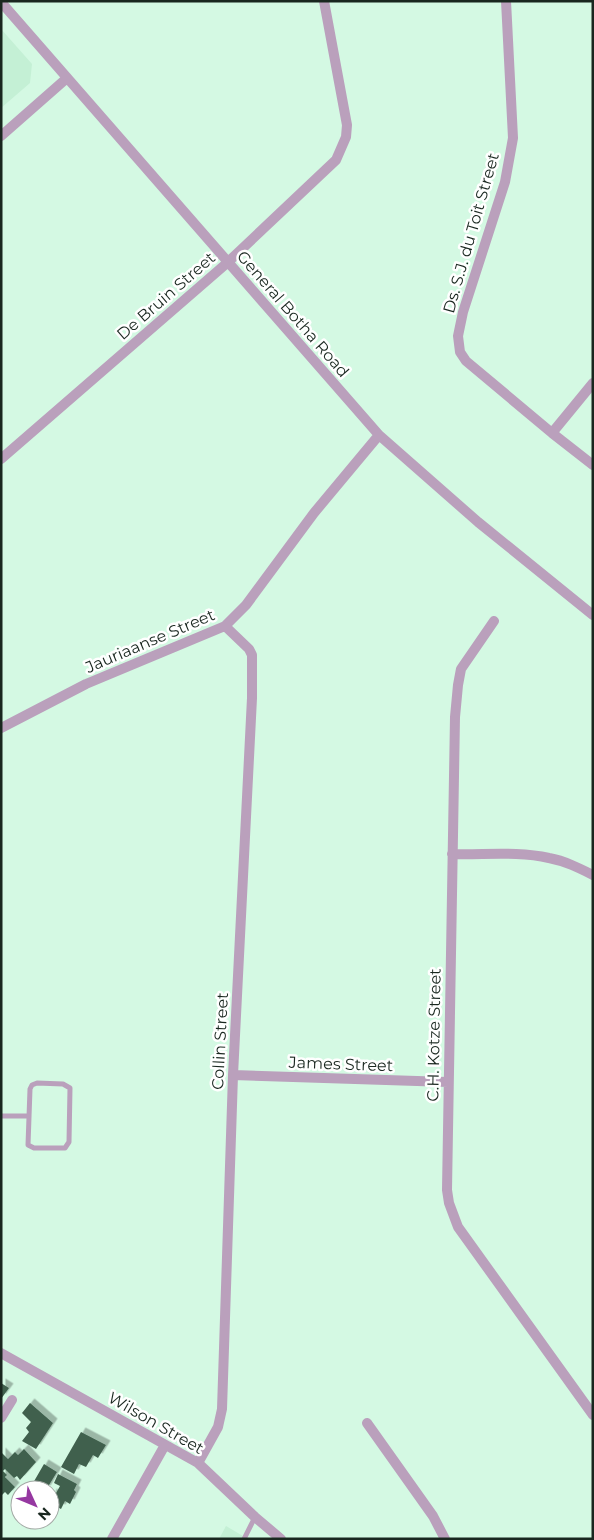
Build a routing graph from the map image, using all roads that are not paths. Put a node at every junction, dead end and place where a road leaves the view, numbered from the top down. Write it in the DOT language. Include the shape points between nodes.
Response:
graph roads {
  1 [pos="324,1"];
  2 [pos="506,1"];
  3 [pos="1,2"];
  4 [pos="67,78"];
  5 [pos="1,136"];
  6 [pos="227,263"];
  7 [pos="593,383"];
  8 [pos="552,433"];
  9 [pos="379,435"];
  10 [pos="1,459"];
  11 [pos="593,465"];
  12 [pos="593,615"];
  13 [pos="494,621"];
  14 [pos="225,626"];
  15 [pos="1,728"];
  16 [pos="452,854"];
  17 [pos="593,874"];
  18 [pos="232,1075"];
  19 [pos="448,1082"];
  20 [pos="1,1116"];
  21 [pos="29,1116"];
  22 [pos="1,1353"];
  23 [pos="12,1400"];
  24 [pos="593,1415"];
  25 [pos="1,1418"];
  26 [pos="367,1423"];
  27 [pos="165,1445"];
  28 [pos="198,1463"];
  29 [pos="255,1517"];
  30 [pos="112,1539"];
  31 [pos="244,1539"];
  32 [pos="281,1539"];
  33 [pos="445,1539"];
  1 -- 6 [label="street, De Bruin Street" via="346,125 342,150 336,160"];
  2 -- 8 [label="street, Ds. S.J. du Toit Street" via="513,138 505,182 462,312 458,336 460,352 466,361"];
  3 -- 4 [label="street, General Botha Road"];
  4 -- 5 [label="street"];
  4 -- 6 [label="street, General Botha Road"];
  6 -- 9 [label="street, General Botha Road"];
  6 -- 10 [label="street, De Bruin Street"];
  7 -- 8 [label="street"];
  8 -- 11 [label="street"];
  9 -- 12 [label="street, General Botha Road" via="478,522"];
  9 -- 14 [label="street, Jauriaanse Street" via="314,513 246,605"];
  13 -- 16 [label="street, C.H. Kotze Street" via="461,669 458,685"];
  14 -- 15 [label="street, Jauriaanse Street" via="86,684"];
  14 -- 18 [label="street, Collin Street" via="249,649 253,663"];
  16 -- 17 [label="street" via="536,856 567,863"];
  16 -- 19 [label="street, C.H. Kotze Street"];
  18 -- 19 [label="street, James Street"];
  18 -- 28 [label="street, Collin Street" via="222,1409 218,1427"];
  19 -- 24 [label="street, C.H. Kotze Street" via="447,1190 458,1227"];
  20 -- 21 [label="lane"];
  21 -- 21 [label="lane" via="32,1085 63,1084 70,1088 67,1147 30,1148"];
  22 -- 27 [label="street, Wilson Street"];
  23 -- 25 [label="street"];
  26 -- 33 [label="street" via="433,1516"];
  27 -- 28 [label="street, Wilson Street"];
  27 -- 30 [label="street"];
  28 -- 29 [label="street, Wilson Street"];
  29 -- 31 [label="lane"];
  29 -- 32 [label="street, Wilson Street"];
}
